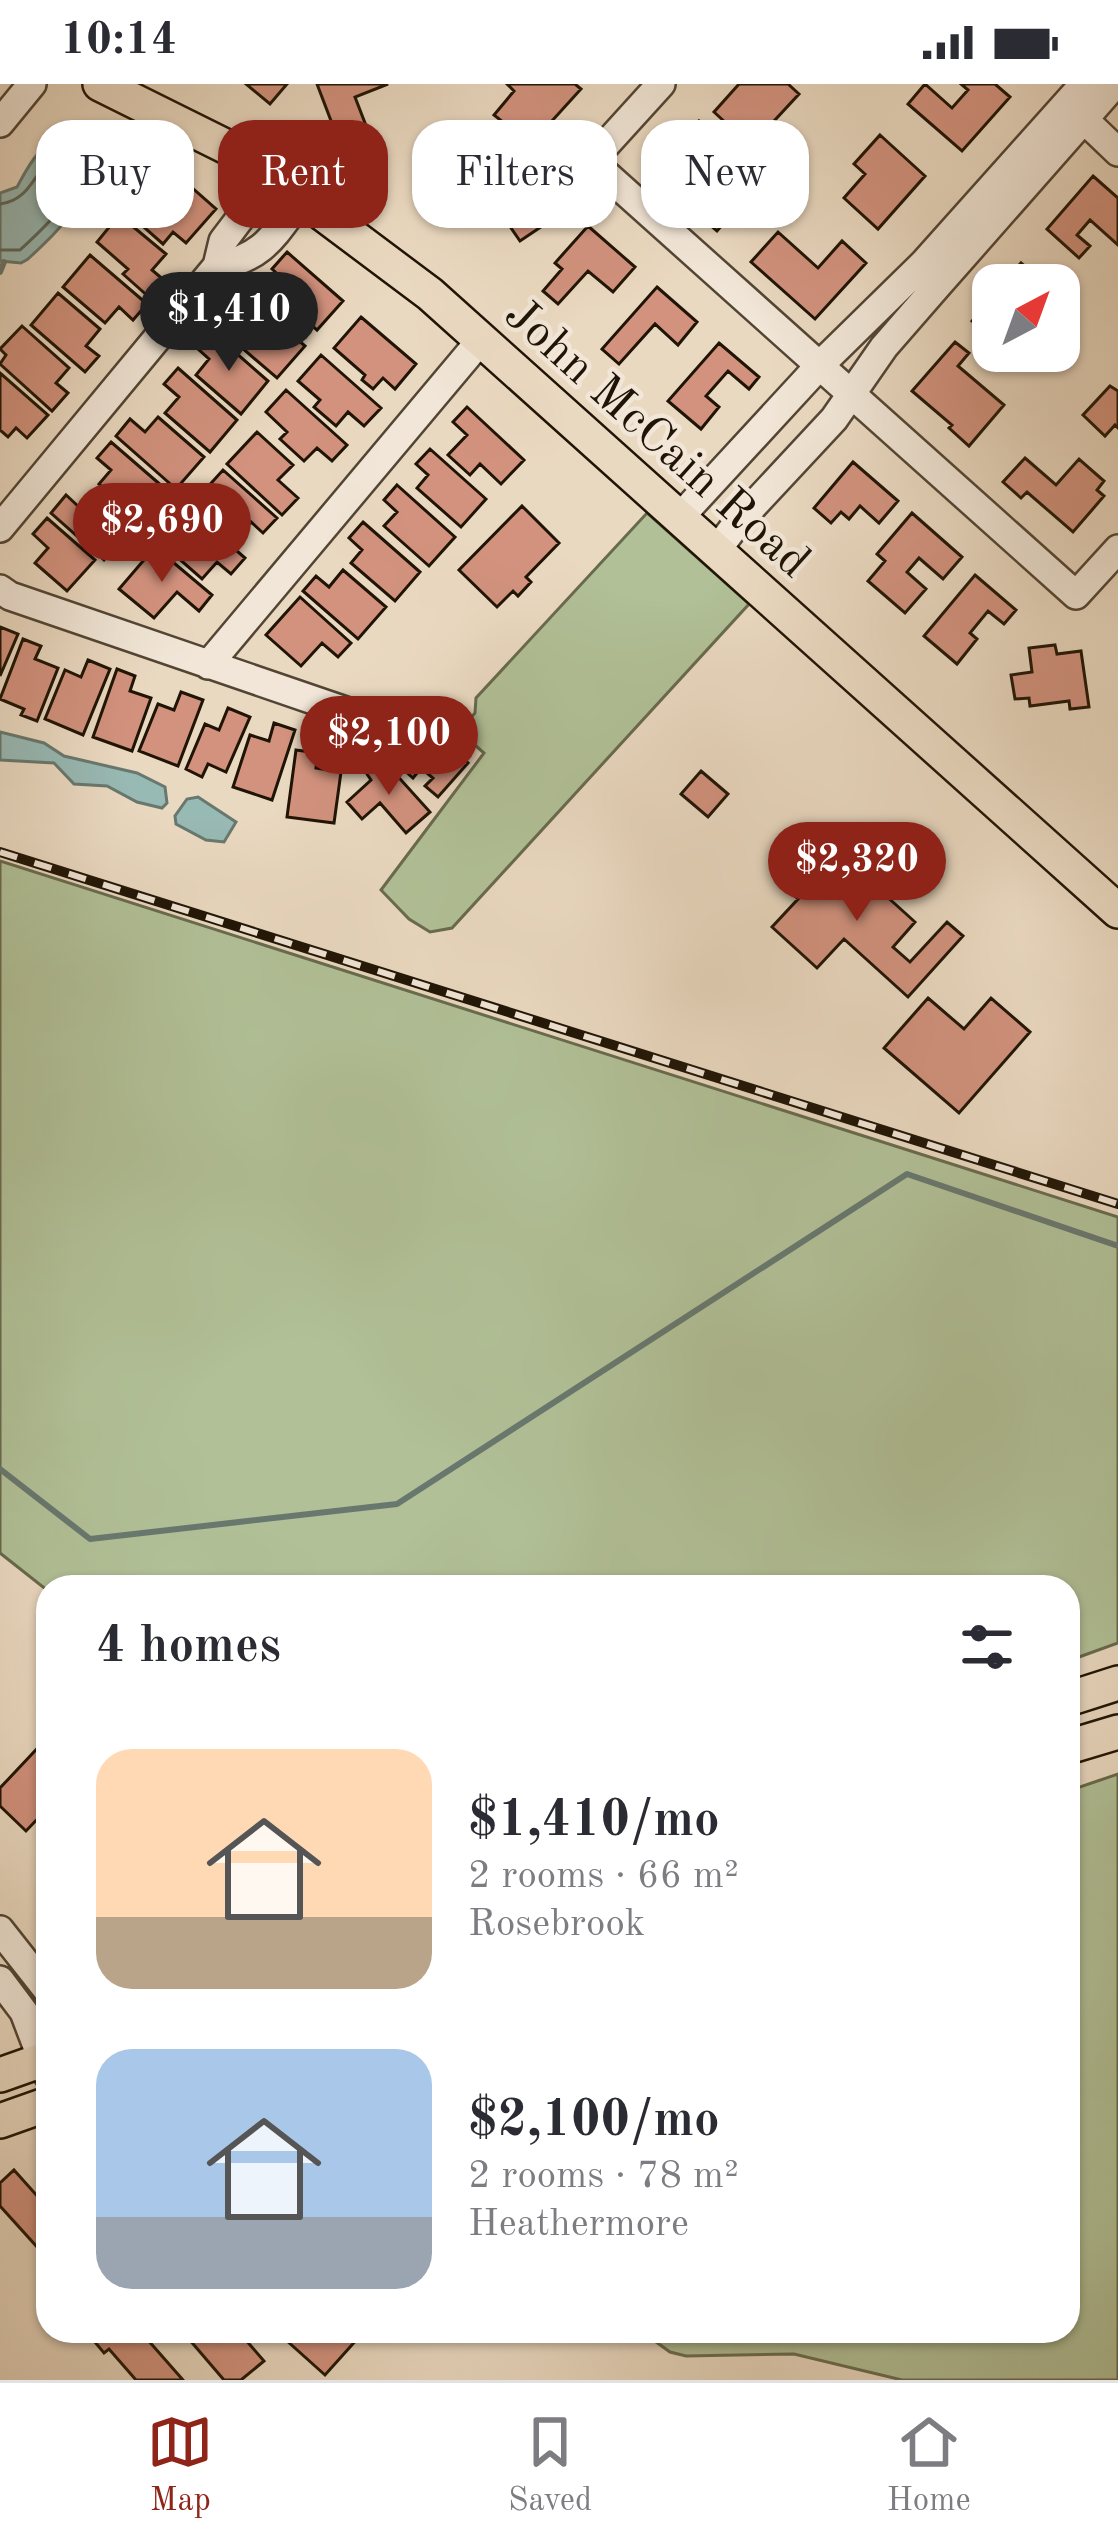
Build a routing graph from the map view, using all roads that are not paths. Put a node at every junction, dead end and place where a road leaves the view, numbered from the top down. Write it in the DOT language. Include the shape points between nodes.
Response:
graph roads {
  1 [pos="32,84"];
  2 [pos="100,84"];
  3 [pos="661,84"];
  4 [pos="1115,84"];
  5 [pos="1078,102"];
  6 [pos="0,123"];
  7 [pos="218,142"];
  8 [pos="1118,152"];
  9 [pos="233,228"];
  10 [pos="278,228"];
  11 [pos="344,228"];
  12 [pos="217,266"];
  13 [pos="479,341"];
  14 [pos="821,364"];
  15 [pos="853,393"];
  16 [pos="680,518"];
  17 [pos="0,528"];
  18 [pos="1118,549"];
  19 [pos="716,551"];
  20 [pos="0,589"];
  21 [pos="208,665"];
  22 [pos="360,716"];
  23 [pos="1118,911"];
  24 [pos="1118,1683"];
  25 [pos="1080,1695"];
  26 [pos="1118,1732"];
  27 [pos="1080,1743"];
  28 [pos="0,1930"];
  29 [pos="36,1975"];
  30 [pos="0,1980"];
  31 [pos="36,2040"];
  32 [pos="36,2066"];
  33 [pos="0,2075"];
  34 [pos="36,2108"];
  35 [pos="0,2121"];
  1 -- 6 [label="street"];
  2 -- 7 [label="main road, John McCain Road"];
  3 -- 14 [label="street" via="591,161"];
  4 -- 5 [label="street"];
  5 -- 8 [label="street"];
  5 -- 14 [label="street"];
  5 -- 15 [label="street"];
  9 -- 12 [label="street"];
  10 -- 12 [label="street" via="245,261"];
  11 -- 13 [label="main road, John McCain Road"];
  12 -- 17 [label="street"];
  13 -- 16 [label="main road, John McCain Road"];
  13 -- 21 [label="street"];
  14 -- 15 [label="street"];
  14 -- 16 [label="street"];
  15 -- 18 [label="street" via="1076,595"];
  15 -- 19 [label="street"];
  16 -- 19 [label="main road, John McCain Road"];
  19 -- 23 [label="main road, John McCain Road"];
  20 -- 21 [label="street"];
  21 -- 22 [label="street"];
  24 -- 25 [label="main road"];
  26 -- 27 [label="main road"];
  28 -- 29 [label="street"];
  30 -- 31 [label="street"];
  32 -- 33 [label="main road"];
  34 -- 35 [label="main road"];
}
